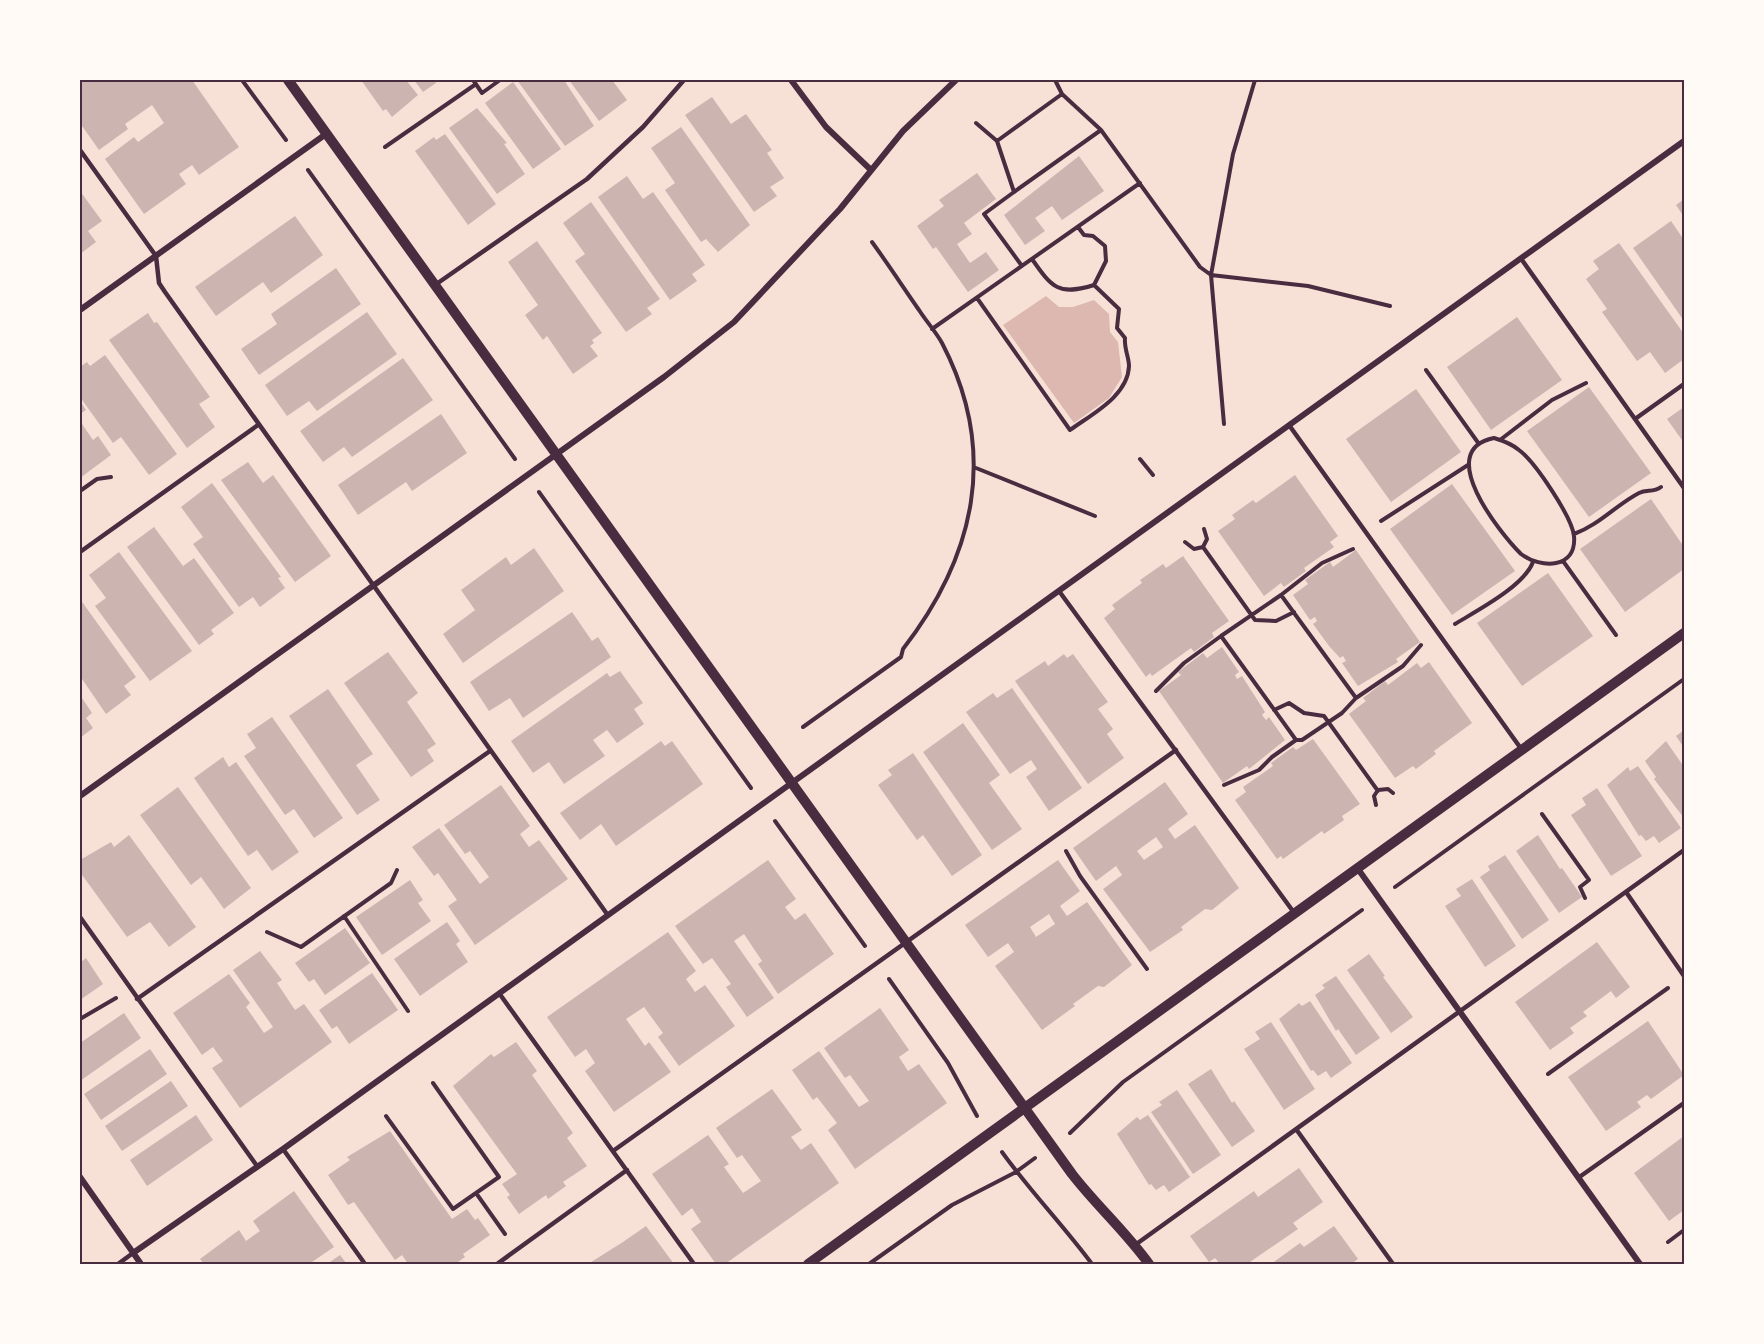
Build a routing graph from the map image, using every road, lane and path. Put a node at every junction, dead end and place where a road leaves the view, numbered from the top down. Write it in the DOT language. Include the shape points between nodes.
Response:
graph roads {
  1 [pos="242,80"];
  2 [pos="288,80"];
  3 [pos="500,80"];
  4 [pos="684,80"];
  5 [pos="791,80"];
  6 [pos="956,80"];
  7 [pos="1055,80"];
  8 [pos="1255,80"];
  9 [pos="474,82"];
  10 [pos="1062,94"];
  11 [pos="976,123"];
  12 [pos="278,129"];
  13 [pos="1101,130"];
  14 [pos="326,134"];
  15 [pos="997,141"];
  16 [pos="1684,141"];
  17 [pos="385,147"];
  18 [pos="80,150"];
  19 [pos="871,170"];
  20 [pos="316,181"];
  21 [pos="1140,183"];
  22 [pos="1014,192"];
  23 [pos="1078,227"];
  24 [pos="872,242"];
  25 [pos="156,256"];
  26 [pos="1032,260"];
  27 [pos="1522,260"];
  28 [pos="1022,266"];
  29 [pos="1211,275"];
  30 [pos="435,285"];
  31 [pos="1094,285"];
  32 [pos="977,297"];
  33 [pos="1390,306"];
  34 [pos="80,310"];
  35 [pos="932,329"];
  36 [pos="1426,370"];
  37 [pos="1602,373"];
  38 [pos="1684,384"];
  39 [pos="1635,419"];
  40 [pos="1224,424"];
  41 [pos="258,425"];
  42 [pos="1288,425"];
  43 [pos="1500,440"];
  44 [pos="1479,444"];
  45 [pos="509,450"];
  46 [pos="556,454"];
  47 [pos="1140,459"];
  48 [pos="1469,465"];
  49 [pos="976,468"];
  50 [pos="1153,475"];
  51 [pos="111,477"];
  52 [pos="1676,477"];
  53 [pos="1684,488"];
  54 [pos="80,491"];
  55 [pos="545,500"];
  56 [pos="1095,516"];
  57 [pos="1204,529"];
  58 [pos="1365,531"];
  59 [pos="1574,534"];
  60 [pos="1369,537"];
  61 [pos="1185,542"];
  62 [pos="1203,547"];
  63 [pos="80,552"];
  64 [pos="1563,561"];
  65 [pos="1533,562"];
  66 [pos="373,585"];
  67 [pos="1059,591"];
  68 [pos="1281,595"];
  69 [pos="1294,612"];
  70 [pos="1251,614"];
  71 [pos="1684,633"];
  72 [pos="1438,634"];
  73 [pos="1616,635"];
  74 [pos="1221,636"];
  75 [pos="1356,698"];
  76 [pos="1141,702"];
  77 [pos="1274,710"];
  78 [pos="1329,722"];
  79 [pos="803,727"];
  80 [pos="1296,740"];
  81 [pos="1176,750"];
  82 [pos="1522,750"];
  83 [pos="490,751"];
  84 [pos="742,775"];
  85 [pos="791,782"];
  86 [pos="1378,791"];
  87 [pos="1393,793"];
  88 [pos="80,796"];
  89 [pos="1210,796"];
  90 [pos="1376,806"];
  91 [pos="1542,814"];
  92 [pos="1060,832"];
  93 [pos="1684,850"];
  94 [pos="1358,869"];
  95 [pos="397,870"];
  96 [pos="1626,892"];
  97 [pos="608,914"];
  98 [pos="1295,914"];
  99 [pos="1596,914"];
  100 [pos="344,916"];
  101 [pos="80,917"];
  102 [pos="262,930"];
  103 [pos="906,941"];
  104 [pos="1147,969"];
  105 [pos="1684,976"];
  106 [pos="1669,987"];
  107 [pos="500,993"];
  108 [pos="119,996"];
  109 [pos="137,999"];
  110 [pos="408,1011"];
  111 [pos="1460,1012"];
  112 [pos="80,1019"];
  113 [pos="1548,1074"];
  114 [pos="433,1083"];
  115 [pos="1684,1103"];
  116 [pos="1025,1109"];
  117 [pos="1090,1113"];
  118 [pos="386,1116"];
  119 [pos="1296,1129"];
  120 [pos="1063,1138"];
  121 [pos="999,1148"];
  122 [pos="283,1149"];
  123 [pos="613,1151"];
  124 [pos="1036,1158"];
  125 [pos="256,1166"];
  126 [pos="627,1170"];
  127 [pos="1016,1172"];
  128 [pos="80,1177"];
  129 [pos="1578,1178"];
  130 [pos="476,1193"];
  131 [pos="1684,1230"];
  132 [pos="1668,1242"];
  133 [pos="1135,1245"];
  134 [pos="516,1250"];
  135 [pos="133,1253"];
  136 [pos="118,1264"];
  137 [pos="141,1264"];
  138 [pos="364,1264"];
  139 [pos="496,1264"];
  140 [pos="694,1264"];
  141 [pos="808,1264"];
  142 [pos="869,1264"];
  143 [pos="1092,1264"];
  144 [pos="1149,1264"];
  145 [pos="1393,1264"];
  146 [pos="1640,1264"];
  1 -- 12 [label="path"];
  2 -- 14 [label="street"];
  3 -- 9 [label="path" via="482,93"];
  4 -- 30 [label="lane" via="643,127 587,178"];
  5 -- 19 [label="street" via="826,127"];
  6 -- 19 [label="street" via="903,131"];
  7 -- 10 [label="path"];
  8 -- 29 [label="path" via="1233,154"];
  9 -- 17 [label="path"];
  10 -- 13 [label="path"];
  10 -- 15 [label="path"];
  11 -- 15 [label="path"];
  13 -- 21 [label="path"];
  13 -- 22 [label="path"];
  14 -- 25 [label="street"];
  14 -- 30 [label="street"];
  15 -- 22 [label="path"];
  16 -- 27 [label="street"];
  18 -- 25 [label="lane"];
  19 -- 46 [label="street" via="734,322"];
  20 -- 45 [label="path"];
  21 -- 23 [label="path"];
  21 -- 29 [label="path" via="1200,267"];
  22 -- 28 [label="path" via="984,214"];
  23 -- 26 [label="path"];
  23 -- 31 [label="path" via="1084,235 1093,236 1105,246 1106,261"];
  24 -- 35 [label="path"];
  25 -- 34 [label="street"];
  25 -- 41 [label="lane" via="159,283"];
  26 -- 28 [label="path"];
  26 -- 31 [label="path" via="1059,290 1074,291"];
  27 -- 37 [label="lane"];
  27 -- 42 [label="street"];
  28 -- 32 [label="path"];
  29 -- 33 [label="path" via="1308,286"];
  29 -- 40 [label="path"];
  30 -- 46 [label="street"];
  31 -- 32 [label="path" via="1119,309 1117,328 1125,339 1128,378 1111,401 1070,430"];
  32 -- 35 [label="path"];
  35 -- 49 [label="path" via="942,342 960,384 972,425"];
  36 -- 44 [label="path"];
  37 -- 39 [label="lane"];
  37 -- 43 [label="path" via="1552,400"];
  38 -- 39 [label="lane"];
  39 -- 52 [label="lane"];
  41 -- 63 [label="lane"];
  41 -- 66 [label="lane"];
  42 -- 58 [label="lane"];
  42 -- 67 [label="street"];
  43 -- 44 [label="path" via="1494,438"];
  43 -- 59 [label="path" via="1515,446 1527,458 1569,516"];
  44 -- 48 [label="path"];
  46 -- 66 [label="street"];
  46 -- 85 [label="street"];
  47 -- 50 [label="path"];
  48 -- 58 [label="path"];
  48 -- 65 [label="path" via="1469,478 1478,497 1515,548"];
  49 -- 56 [label="path"];
  49 -- 79 [label="path" via="956,563 901,657"];
  51 -- 54 [label="path" via="97,479"];
  52 -- 53 [label="lane"];
  52 -- 59 [label="path" via="1656,491 1640,493"];
  55 -- 84 [label="path"];
  57 -- 62 [label="path" via="1208,539"];
  58 -- 60 [label="lane"];
  59 -- 64 [label="path" via="1571,554"];
  60 -- 68 [label="path" via="1350,551 1322,563"];
  60 -- 72 [label="lane"];
  61 -- 62 [label="path" via="1194,549"];
  62 -- 70 [label="path"];
  64 -- 65 [label="path" via="1548,565"];
  64 -- 73 [label="path"];
  65 -- 72 [label="path" via="1515,584"];
  66 -- 83 [label="lane"];
  66 -- 88 [label="street"];
  67 -- 76 [label="lane"];
  67 -- 85 [label="street"];
  68 -- 69 [label="path"];
  68 -- 70 [label="path"];
  69 -- 70 [label="path" via="1266,622 1255,620"];
  69 -- 75 [label="path"];
  70 -- 74 [label="path"];
  71 -- 82 [label="street"];
  72 -- 75 [label="path" via="1414,651 1393,674"];
  72 -- 82 [label="lane"];
  74 -- 76 [label="path"];
  74 -- 77 [label="path"];
  75 -- 78 [label="path"];
  76 -- 81 [label="lane"];
  77 -- 78 [label="path" via="1292,704 1304,713 1321,714"];
  77 -- 80 [label="path"];
  78 -- 80 [label="path"];
  78 -- 86 [label="path"];
  80 -- 89 [label="path" via="1259,770 1238,777"];
  81 -- 89 [label="lane"];
  81 -- 92 [label="lane"];
  82 -- 94 [label="street"];
  83 -- 97 [label="lane"];
  83 -- 109 [label="lane"];
  85 -- 97 [label="street"];
  85 -- 103 [label="street"];
  86 -- 87 [label="path" via="1388,789"];
  86 -- 90 [label="path" via="1374,796"];
  89 -- 98 [label="lane"];
  91 -- 99 [label="path" via="1588,880 1580,890"];
  92 -- 103 [label="lane"];
  92 -- 104 [label="path" via="1080,876"];
  93 -- 96 [label="lane"];
  94 -- 98 [label="street"];
  94 -- 111 [label="street"];
  95 -- 100 [label="path" via="391,884"];
  96 -- 99 [label="lane"];
  96 -- 105 [label="lane"];
  97 -- 107 [label="street"];
  98 -- 116 [label="street"];
  99 -- 111 [label="lane"];
  100 -- 102 [label="path" via="301,946"];
  100 -- 110 [label="path"];
  101 -- 109 [label="lane"];
  103 -- 116 [label="street"];
  103 -- 123 [label="lane"];
  106 -- 113 [label="path"];
  107 -- 122 [label="street"];
  107 -- 123 [label="lane"];
  108 -- 112 [label="path"];
  109 -- 125 [label="lane"];
  111 -- 119 [label="lane"];
  111 -- 129 [label="street"];
  114 -- 130 [label="path" via="499,1177"];
  115 -- 129 [label="lane"];
  116 -- 133 [label="street" via="1098,1208"];
  116 -- 141 [label="street"];
  117 -- 120 [label="path"];
  118 -- 130 [label="path" via="453,1209"];
  119 -- 133 [label="lane"];
  119 -- 145 [label="lane"];
  121 -- 127 [label="path"];
  122 -- 125 [label="street"];
  122 -- 138 [label="lane"];
  123 -- 126 [label="lane"];
  124 -- 127 [label="path"];
  125 -- 135 [label="street"];
  126 -- 134 [label="lane"];
  126 -- 140 [label="lane"];
  127 -- 142 [label="path" via="952,1205"];
  127 -- 143 [label="path"];
  128 -- 135 [label="street"];
  129 -- 146 [label="street"];
  130 -- 134 [label="path"];
  131 -- 132 [label="path"];
  133 -- 144 [label="street"];
  134 -- 139 [label="lane"];
  135 -- 136 [label="lane"];
  135 -- 137 [label="street"];
}
